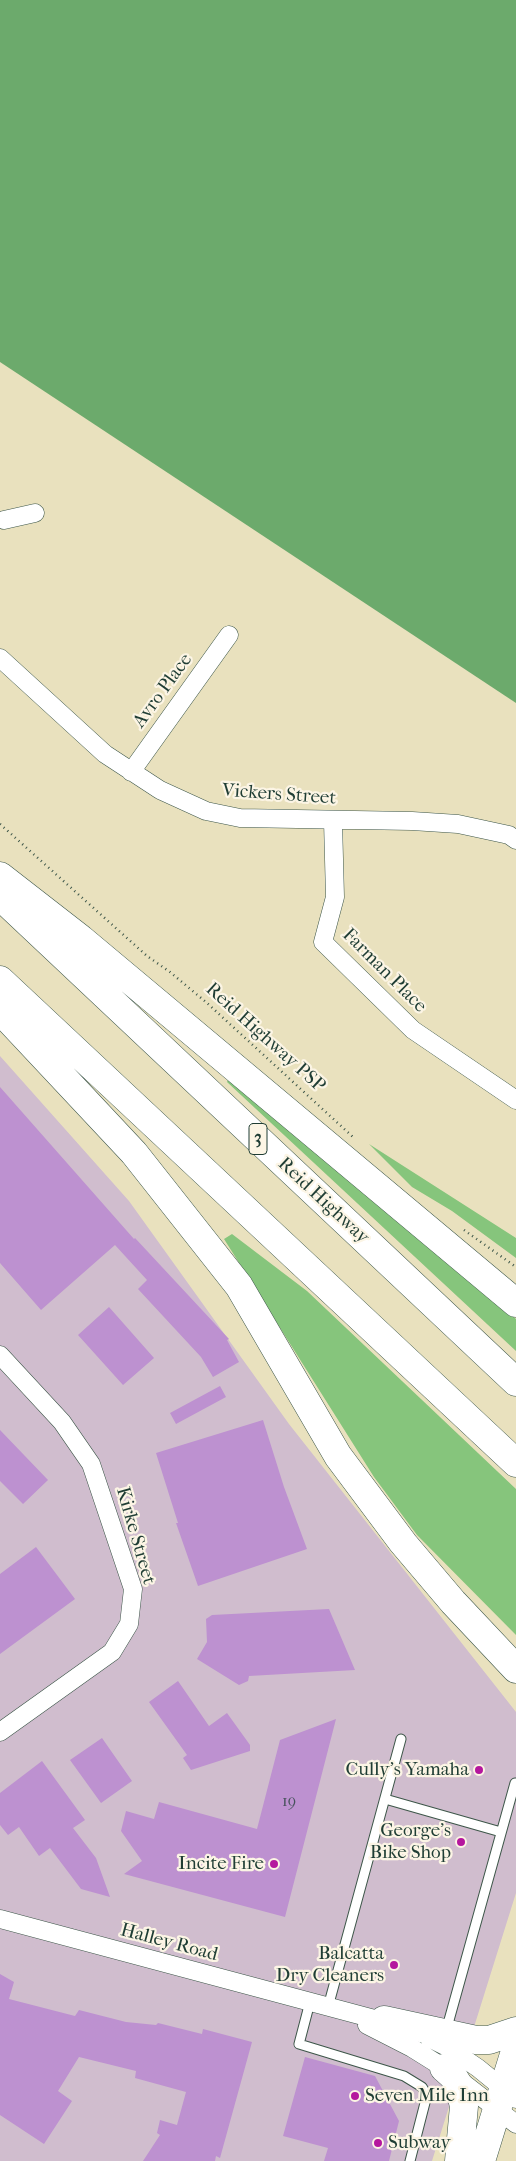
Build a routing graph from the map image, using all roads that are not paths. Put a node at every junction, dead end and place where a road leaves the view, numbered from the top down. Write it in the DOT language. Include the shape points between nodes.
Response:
graph roads {
  1 [pos="35,513"];
  2 [pos="1,521"];
  3 [pos="230,635"];
  4 [pos="0,658"];
  5 [pos="131,772"];
  6 [pos="333,820"];
  7 [pos="516,840"];
  8 [pos="0,876"];
  9 [pos="0,896"];
  10 [pos="0,980"];
  11 [pos="0,1010"];
  12 [pos="516,1100"];
  13 [pos="516,1304"];
  14 [pos="0,1355"];
  15 [pos="516,1382"];
  16 [pos="516,1463"];
  17 [pos="453,1602"];
  18 [pos="516,1658"];
  19 [pos="516,1668"];
  20 [pos="0,1732"];
  21 [pos="401,1739"];
  22 [pos="515,1783"];
  23 [pos="384,1799"];
  24 [pos="501,1832"];
  25 [pos="0,1919"];
  26 [pos="310,2002"];
  27 [pos="328,2007"];
  28 [pos="384,2020"];
  29 [pos="516,2031"];
  30 [pos="446,2033"];
  31 [pos="516,2048"];
  32 [pos="444,2068"];
  33 [pos="508,2105"];
  34 [pos="410,2161"];
  35 [pos="460,2161"];
  36 [pos="481,2161"];
  1 -- 2 [label="street"];
  3 -- 5 [label="street, Avro Place"];
  4 -- 5 [label="street, Vickers Street" via="105,754"];
  5 -- 6 [label="street, Vickers Street" via="160,790 206,811 240,818"];
  6 -- 7 [label="street, Vickers Street" via="458,824 509,835"];
  6 -- 12 [label="street, Farman Place" via="335,897 323,942 414,1030"];
  8 -- 13 [label="highway" via="81,939"];
  9 -- 15 [label="highway, Reid Highway / 3"];
  10 -- 16 [label="highway"];
  11 -- 17 [label="highway" via="134,1153 239,1286 338,1456 403,1544"];
  14 -- 20 [label="street, Kirke Street" via="62,1422 91,1464 133,1589 129,1624 112,1652"];
  17 -- 18 [label="highway"];
  17 -- 19 [label="highway"];
  21 -- 23 [label="lane"];
  22 -- 24 [label="lane"];
  23 -- 24 [label="lane"];
  23 -- 27 [label="lane"];
  24 -- 30 [label="lane"];
  25 -- 26 [label="street, Halley Road"];
  26 -- 27 [label="street, Halley Road"];
  26 -- 34 [label="lane" via="299,2044 404,2076 422,2087 427,2095"];
  27 -- 28 [label="street, Halley Road"];
  27 -- 32 [label="street, Halley Road" via="381,2031"];
  28 -- 30 [label="highway"];
  28 -- 33 [label="street, Halley Road" via="447,2046"];
  29 -- 30 [label="highway" via="489,2040"];
  31 -- 33 [label="highway"];
  32 -- 33 [label="street, Halley Road"];
  32 -- 35 [label="highway" via="459,2086 464,2106"];
  33 -- 36 [label="highway"];
}
